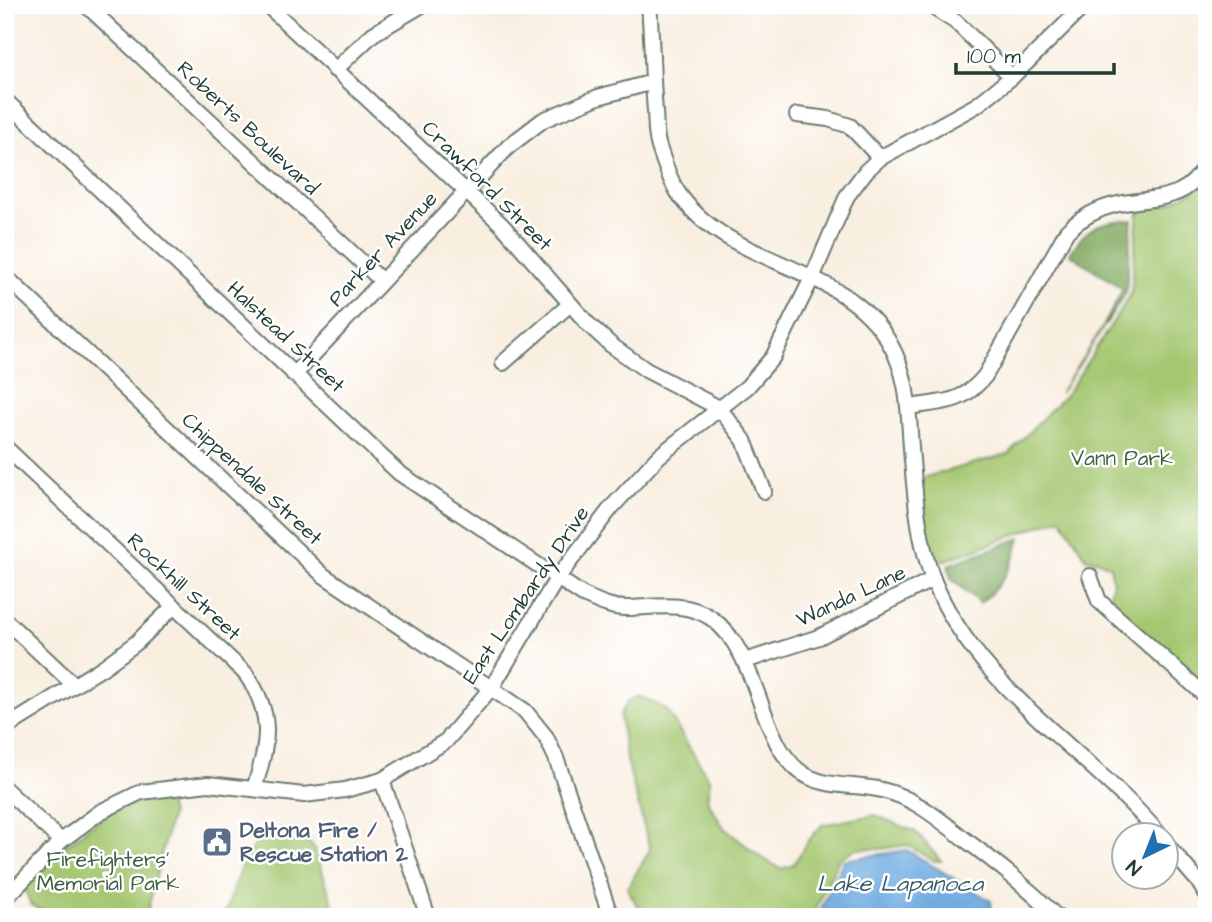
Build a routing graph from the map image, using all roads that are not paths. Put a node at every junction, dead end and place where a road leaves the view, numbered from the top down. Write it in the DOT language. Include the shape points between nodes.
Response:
graph roads {
  1 [pos="86,5"];
  2 [pos="267,5"];
  3 [pos="422,5"];
  4 [pos="649,5"];
  5 [pos="929,5"];
  6 [pos="1085,5"];
  7 [pos="335,70"];
  8 [pos="1012,77"];
  9 [pos="653,82"];
  10 [pos="5,100"];
  11 [pos="797,115"];
  12 [pos="880,158"];
  13 [pos="1207,162"];
  14 [pos="466,192"];
  15 [pos="5,276"];
  16 [pos="812,278"];
  17 [pos="382,281"];
  18 [pos="569,305"];
  19 [pos="503,363"];
  20 [pos="295,375"];
  21 [pos="909,407"];
  22 [pos="719,408"];
  23 [pos="5,447"];
  24 [pos="764,491"];
  25 [pos="1090,576"];
  26 [pos="558,578"];
  27 [pos="933,579"];
  28 [pos="174,606"];
  29 [pos="5,620"];
  30 [pos="745,661"];
  31 [pos="73,684"];
  32 [pos="492,687"];
  33 [pos="1207,697"];
  34 [pos="5,728"];
  35 [pos="382,780"];
  36 [pos="5,789"];
  37 [pos="254,789"];
  38 [pos="1144,820"];
  39 [pos="61,841"];
  40 [pos="1180,860"];
  41 [pos="1207,896"];
  42 [pos="5,899"];
  43 [pos="428,917"];
  44 [pos="611,917"];
  45 [pos="1056,917"];
  1 -- 17 [label="street, Roberts Boulevard"];
  2 -- 7 [label="street, Crawford Street"];
  3 -- 7 [label="street" via="373,34"];
  4 -- 9 [label="street"];
  5 -- 8 [label="street" via="956,22"];
  6 -- 8 [label="street, East Lombardy Drive"];
  7 -- 14 [label="street, Crawford Street"];
  8 -- 12 [label="street, East Lombardy Drive" via="977,105"];
  9 -- 14 [label="street, Parker Avenue" via="598,97 543,120 509,146"];
  9 -- 16 [label="street" via="658,144 678,192 695,213 734,241"];
  10 -- 20 [label="street, Halstead Street"];
  11 -- 12 [label="street" via="850,126"];
  12 -- 16 [label="street, East Lombardy Drive" via="847,196"];
  13 -- 21 [label="street" via="1193,185 1170,197 1112,205 1079,220 1067,231 972,392"];
  14 -- 17 [label="street, Parker Avenue"];
  14 -- 18 [label="street, Crawford Street" via="524,249"];
  15 -- 32 [label="street, Chippendale Street" via="323,575"];
  16 -- 21 [label="street" via="847,296 879,326 906,382"];
  16 -- 22 [label="street, East Lombardy Drive" via="773,357 747,387"];
  17 -- 20 [label="street, Parker Avenue"];
  18 -- 19 [label="street"];
  18 -- 22 [label="street, Crawford Street" via="611,345"];
  20 -- 26 [label="street, Halstead Street" via="399,473"];
  21 -- 27 [label="street" via="919,515"];
  22 -- 24 [label="street" via="744,440"];
  22 -- 26 [label="street, East Lombardy Drive" via="659,456 611,508"];
  23 -- 28 [label="street, Rockhill Street"];
  25 -- 33 [label="street" via="1099,601"];
  26 -- 30 [label="street, Halstead Street" via="604,604 626,609 681,606 709,616 730,634"];
  26 -- 32 [label="street, East Lombardy Drive"];
  27 -- 30 [label="street, Wanda Lane" via="819,637"];
  27 -- 38 [label="street" via="972,650"];
  28 -- 31 [label="street" via="136,643"];
  28 -- 37 [label="street, Rockhill Street" via="258,691 267,724"];
  29 -- 31 [label="street"];
  30 -- 45 [label="street, Halstead Street" via="778,745 800,771 809,777 883,790 923,808 1024,884"];
  31 -- 34 [label="street"];
  32 -- 35 [label="street, East Lombardy Drive" via="446,741"];
  32 -- 44 [label="street, Chippendale Street" via="525,711 546,737"];
  35 -- 37 [label="street, East Lombardy Drive" via="304,796"];
  35 -- 43 [label="street"];
  36 -- 39 [label="street"];
  37 -- 39 [label="street, East Lombardy Drive" via="208,784 141,792 100,812"];
  39 -- 42 [label="street, East Lombardy Drive"];
  40 -- 41 [label="street"];
}
